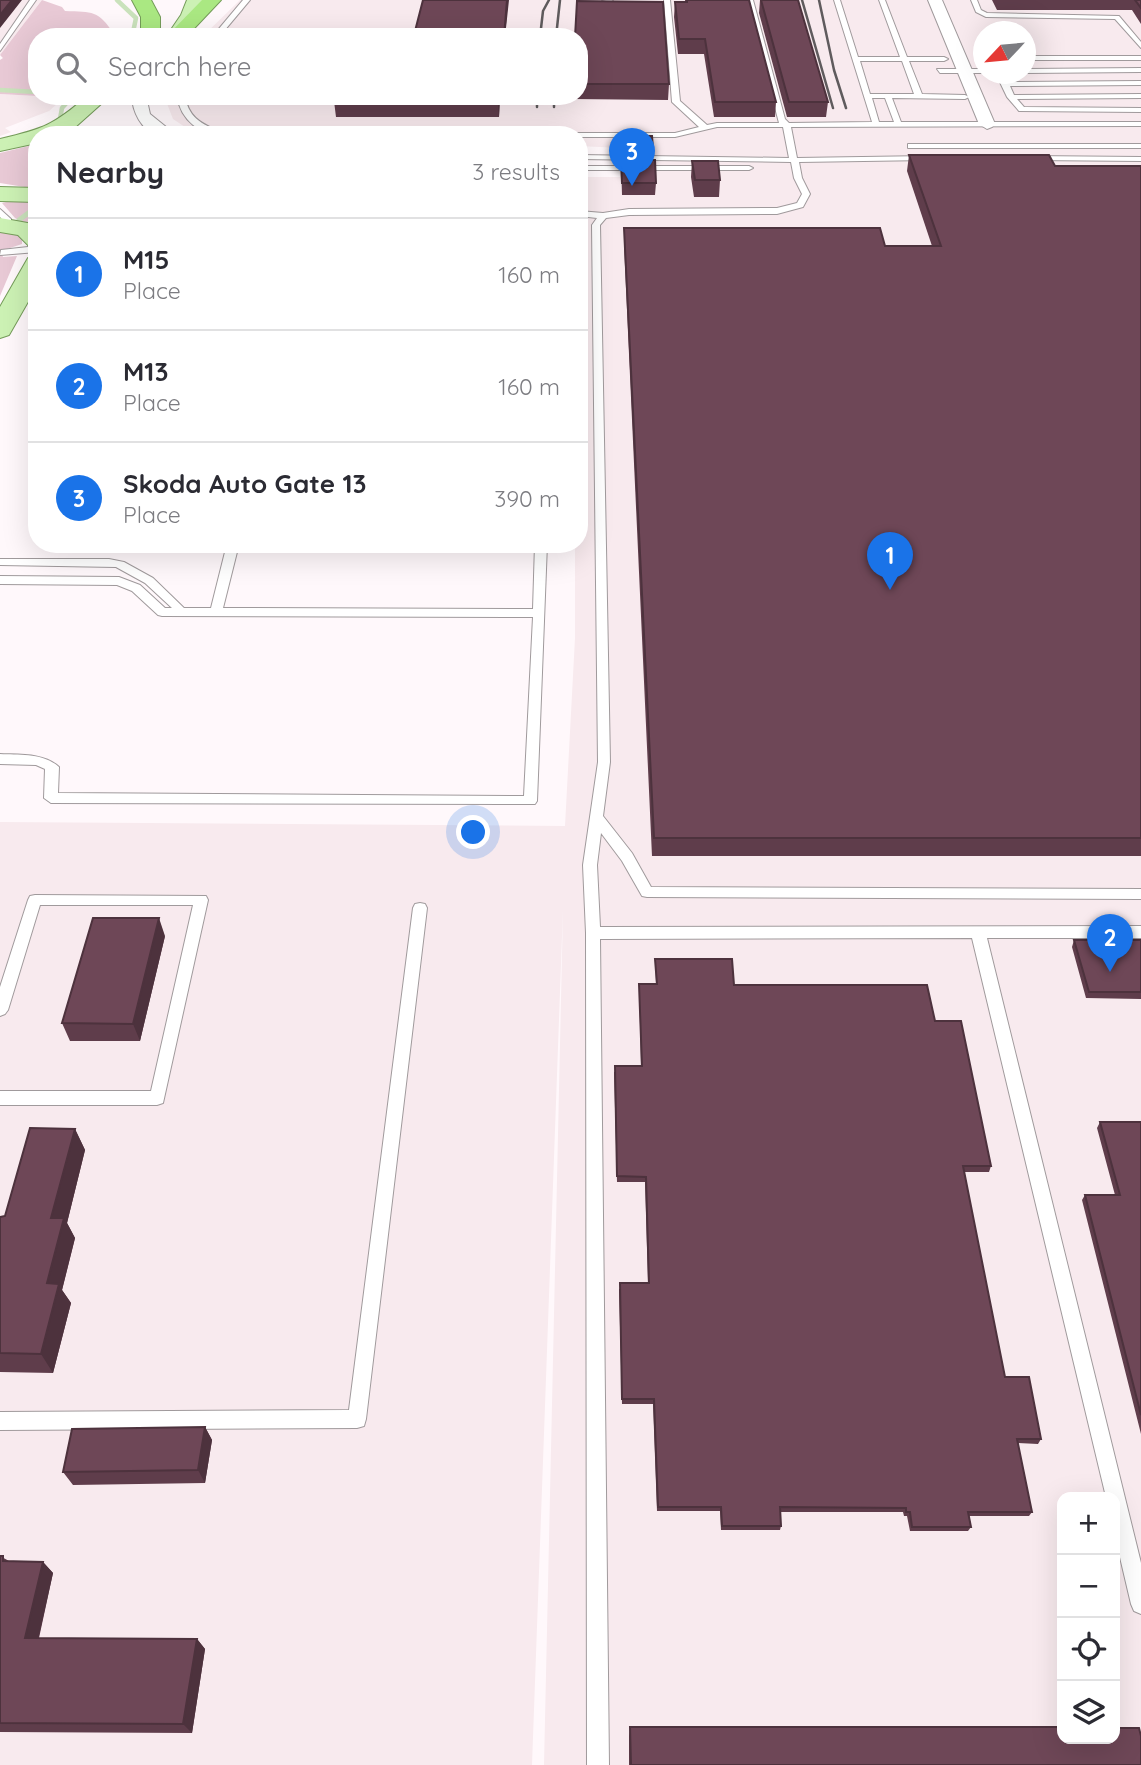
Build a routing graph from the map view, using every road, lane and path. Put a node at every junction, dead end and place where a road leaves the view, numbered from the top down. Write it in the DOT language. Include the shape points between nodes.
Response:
graph roads {
  1 [pos="33,0"];
  2 [pos="141,0"];
  3 [pos="195,0"];
  4 [pos="212,0"];
  5 [pos="247,0"];
  6 [pos="667,0"];
  7 [pos="750,0"];
  8 [pos="837,0"];
  9 [pos="882,0"];
  10 [pos="935,0"];
  11 [pos="974,0"];
  12 [pos="172,11"];
  13 [pos="152,28"];
  14 [pos="159,28"];
  15 [pos="181,28"];
  16 [pos="184,28"];
  17 [pos="223,28"];
  18 [pos="1141,46"];
  19 [pos="0,49"];
  20 [pos="903,58"];
  21 [pos="1036,58"];
  22 [pos="1141,58"];
  23 [pos="857,59"];
  24 [pos="944,59"];
  25 [pos="973,70"];
  26 [pos="1141,70"];
  27 [pos="940,71"];
  28 [pos="964,71"];
  29 [pos="1036,71"];
  30 [pos="1141,83"];
  31 [pos="990,84"];
  32 [pos="1004,84"];
  33 [pos="1036,84"];
  34 [pos="870,96"];
  35 [pos="1141,96"];
  36 [pos="888,97"];
  37 [pos="919,97"];
  38 [pos="965,97"];
  39 [pos="1012,97"];
  40 [pos="90,105"];
  41 [pos="111,105"];
  42 [pos="139,105"];
  43 [pos="183,105"];
  44 [pos="1141,110"];
  45 [pos="99,124"];
  46 [pos="786,124"];
  47 [pos="876,124"];
  48 [pos="898,124"];
  49 [pos="953,124"];
  50 [pos="987,124"];
  51 [pos="1007,124"];
  52 [pos="1141,124"];
  53 [pos="65,126"];
  54 [pos="155,126"];
  55 [pos="200,126"];
  56 [pos="704,127"];
  57 [pos="588,135"];
  58 [pos="28,139"];
  59 [pos="0,145"];
  60 [pos="911,146"];
  61 [pos="950,146"];
  62 [pos="1141,146"];
  63 [pos="588,157"];
  64 [pos="888,158"];
  65 [pos="937,158"];
  66 [pos="950,158"];
  67 [pos="1018,158"];
  68 [pos="1141,159"];
  69 [pos="795,160"];
  70 [pos="588,168"];
  71 [pos="0,194"];
  72 [pos="28,195"];
  73 [pos="0,212"];
  74 [pos="588,214"];
  75 [pos="603,216"];
  76 [pos="4,223"];
  77 [pos="28,232"];
  78 [pos="28,250"];
  79 [pos="1,253"];
  80 [pos="28,280"];
  81 [pos="0,331"];
  82 [pos="231,553"];
  83 [pos="541,553"];
  84 [pos="0,562"];
  85 [pos="0,580"];
  86 [pos="181,612"];
  87 [pos="216,612"];
  88 [pos="539,613"];
  89 [pos="0,760"];
  90 [pos="596,816"];
  91 [pos="1141,894"];
  92 [pos="420,908"];
  93 [pos="978,932"];
  94 [pos="1141,932"];
  95 [pos="593,933"];
  96 [pos="0,1010"];
  97 [pos="0,1098"];
  98 [pos="0,1421"];
  99 [pos="1141,1604"];
  100 [pos="598,1765"];
  1 -- 19 [label="lane"];
  2 -- 13 [label="highway" via="150,13"];
  3 -- 15 [label="main road"];
  4 -- 16 [label="highway"];
  5 -- 17 [label="lane"];
  6 -- 56 [label="lane" via="676,102"];
  7 -- 46 [label="lane"];
  8 -- 23 [label="lane"];
  9 -- 20 [label="lane"];
  10 -- 28 [label="street"];
  11 -- 18 [label="lane" via="978,11 986,15 1117,17"];
  12 -- 14 [label="main road"];
  20 -- 23 [label="lane"];
  20 -- 24 [label="lane"];
  20 -- 37 [label="lane"];
  21 -- 22 [label="lane"];
  23 -- 34 [label="lane"];
  25 -- 28 [label="lane"];
  26 -- 29 [label="lane"];
  27 -- 28 [label="lane"];
  28 -- 50 [label="street"];
  30 -- 33 [label="lane"];
  31 -- 51 [label="street"];
  32 -- 39 [label="lane"];
  34 -- 36 [label="lane"];
  34 -- 47 [label="lane"];
  35 -- 39 [label="lane"];
  36 -- 37 [label="lane"];
  36 -- 48 [label="lane"];
  37 -- 38 [label="lane"];
  39 -- 44 [label="lane" via="1017,106 1027,110"];
  40 -- 53 [label="main road"];
  41 -- 45 [label="main road"];
  42 -- 54 [label="street" via="146,120"];
  43 -- 55 [label="lane" via="186,118"];
  46 -- 47 [label="lane"];
  46 -- 56 [label="lane"];
  46 -- 69 [label="lane"];
  47 -- 48 [label="lane"];
  48 -- 49 [label="lane"];
  49 -- 50 [label="lane"];
  49 -- 60 [label="lane"];
  50 -- 51 [label="lane"];
  51 -- 52 [label="lane"];
  56 -- 57 [label="lane" via="675,135"];
  58 -- 59 [label="main road"];
  60 -- 61 [label="lane"];
  60 -- 64 [label="lane"];
  61 -- 62 [label="lane"];
  61 -- 66 [label="lane"];
  63 -- 69 [label="lane"];
  64 -- 65 [label="lane"];
  64 -- 69 [label="lane"];
  67 -- 68 [label="lane"];
  69 -- 70 [label="lane" via="777,168"];
  69 -- 75 [label="lane" via="806,194 793,208"];
  71 -- 72 [label="main road"];
  73 -- 76 [label="lane"];
  74 -- 75 [label="lane"];
  75 -- 90 [label="lane" via="596,225 604,762"];
  76 -- 77 [label="main road"];
  78 -- 79 [label="lane"];
  80 -- 81 [label="main road"];
  82 -- 87 [label="lane"];
  83 -- 88 [label="lane"];
  84 -- 86 [label="lane" via="126,565 152,582"];
  85 -- 86 [label="lane" via="120,581 136,588 162,612"];
  86 -- 87 [label="lane"];
  87 -- 88 [label="lane"];
  88 -- 89 [label="lane" via="530,801 51,798 52,767 38,761"];
  90 -- 91 [label="lane" via="628,857 647,892"];
  90 -- 95 [label="lane" via="590,865"];
  92 -- 98 [label="lane" via="357,1419"];
  93 -- 94 [label="lane"];
  93 -- 95 [label="lane"];
  93 -- 99 [label="lane"];
  95 -- 100 [label="lane"];
  96 -- 97 [label="lane" via="35,900 201,900 157,1098"];
}
